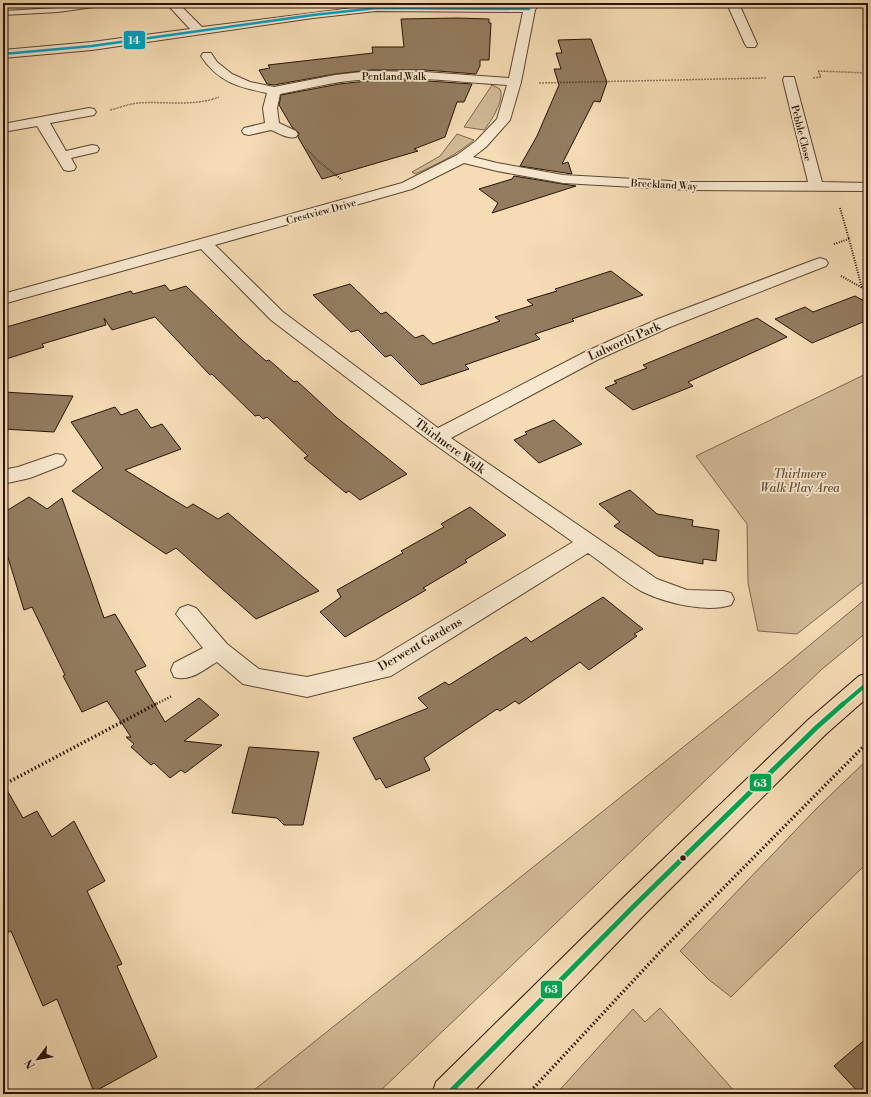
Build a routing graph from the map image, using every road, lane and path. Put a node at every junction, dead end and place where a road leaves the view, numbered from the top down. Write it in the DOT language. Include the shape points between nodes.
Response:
graph roads {
  1 [pos="108,3"];
  2 [pos="172,3"];
  3 [pos="736,3"];
  4 [pos="376,5"];
  5 [pos="532,6"];
  6 [pos="3,14"];
  7 [pos="200,30"];
  8 [pos="751,44"];
  9 [pos="3,54"];
  10 [pos="207,56"];
  11 [pos="238,66"];
  12 [pos="217,71"];
  13 [pos="868,73"];
  14 [pos="789,80"];
  15 [pos="514,82"];
  16 [pos="243,84"];
  17 [pos="532,84"];
  18 [pos="274,91"];
  19 [pos="89,112"];
  20 [pos="42,122"];
  21 [pos="272,125"];
  22 [pos="3,128"];
  23 [pos="249,131"];
  24 [pos="291,134"];
  25 [pos="92,149"];
  26 [pos="462,158"];
  27 [pos="347,182"];
  28 [pos="816,186"];
  29 [pos="833,186"];
  30 [pos="868,187"];
  31 [pos="849,238"];
  32 [pos="204,243"];
  33 [pos="820,263"];
  34 [pos="868,292"];
  35 [pos="3,299"];
  36 [pos="437,437"];
  37 [pos="56,460"];
  38 [pos="3,477"];
  39 [pos="588,543"];
  40 [pos="723,599"];
  41 [pos="188,614"];
  42 [pos="220,650"];
  43 [pos="183,670"];
  44 [pos="868,683"];
  45 [pos="868,742"];
  46 [pos="3,785"];
  47 [pos="448,1094"];
  48 [pos="528,1094"];
  1 -- 6 [label="lane"];
  2 -- 7 [label="street"];
  3 -- 8 [label="street" via="734,6"];
  4 -- 5 [label="street"];
  4 -- 7 [label="street"];
  5 -- 15 [label="street, Crestview Drive"];
  7 -- 9 [label="street" via="92,46"];
  10 -- 12 [label="street, Pentland Walk"];
  11 -- 12 [label="street"];
  12 -- 16 [label="street, Pentland Walk"];
  13 -- 14 [label="path" via="818,71 821,77"];
  14 -- 17 [label="path" via="770,78"];
  14 -- 28 [label="street, Pebble Close"];
  15 -- 18 [label="street, Pentland Walk" via="416,75 370,75"];
  15 -- 26 [label="street, Crestview Drive" via="503,120 481,144"];
  16 -- 18 [label="street, Pentland Walk"];
  16 -- 19 [label="path" via="214,100 135,104 93,115"];
  18 -- 21 [label="street" via="270,108"];
  19 -- 20 [label="street"];
  20 -- 22 [label="street"];
  20 -- 25 [label="street" via="66,162"];
  21 -- 23 [label="street"];
  21 -- 24 [label="street"];
  24 -- 27 [label="path" via="317,160"];
  26 -- 28 [label="street, Breckland Way" via="563,179 689,186"];
  26 -- 32 [label="street, Crestview Drive" via="407,186"];
  28 -- 29 [label="street, Breckland Way"];
  29 -- 30 [label="street, Breckland Way"];
  29 -- 31 [label="path"];
  32 -- 35 [label="street, Crestview Drive"];
  32 -- 36 [label="street, Thirlmere Walk" via="277,316"];
  33 -- 34 [label="path"];
  33 -- 36 [label="street, Lulworth Park" via="664,323 590,356"];
  36 -- 39 [label="street, Thirlmere Walk"];
  37 -- 38 [label="street" via="23,473"];
  39 -- 40 [label="street, Thirlmere Walk" via="649,585 686,598"];
  39 -- 42 [label="street, Derwent Gardens" via="382,669 307,687 252,677"];
  41 -- 42 [label="street, Derwent Gardens"];
  42 -- 43 [label="street"];
  43 -- 46 [label="path" via="188,688"];
  44 -- 47 [label="highway" via="818,727 645,895"];
  45 -- 48 [label="path" via="661,951"];
}
